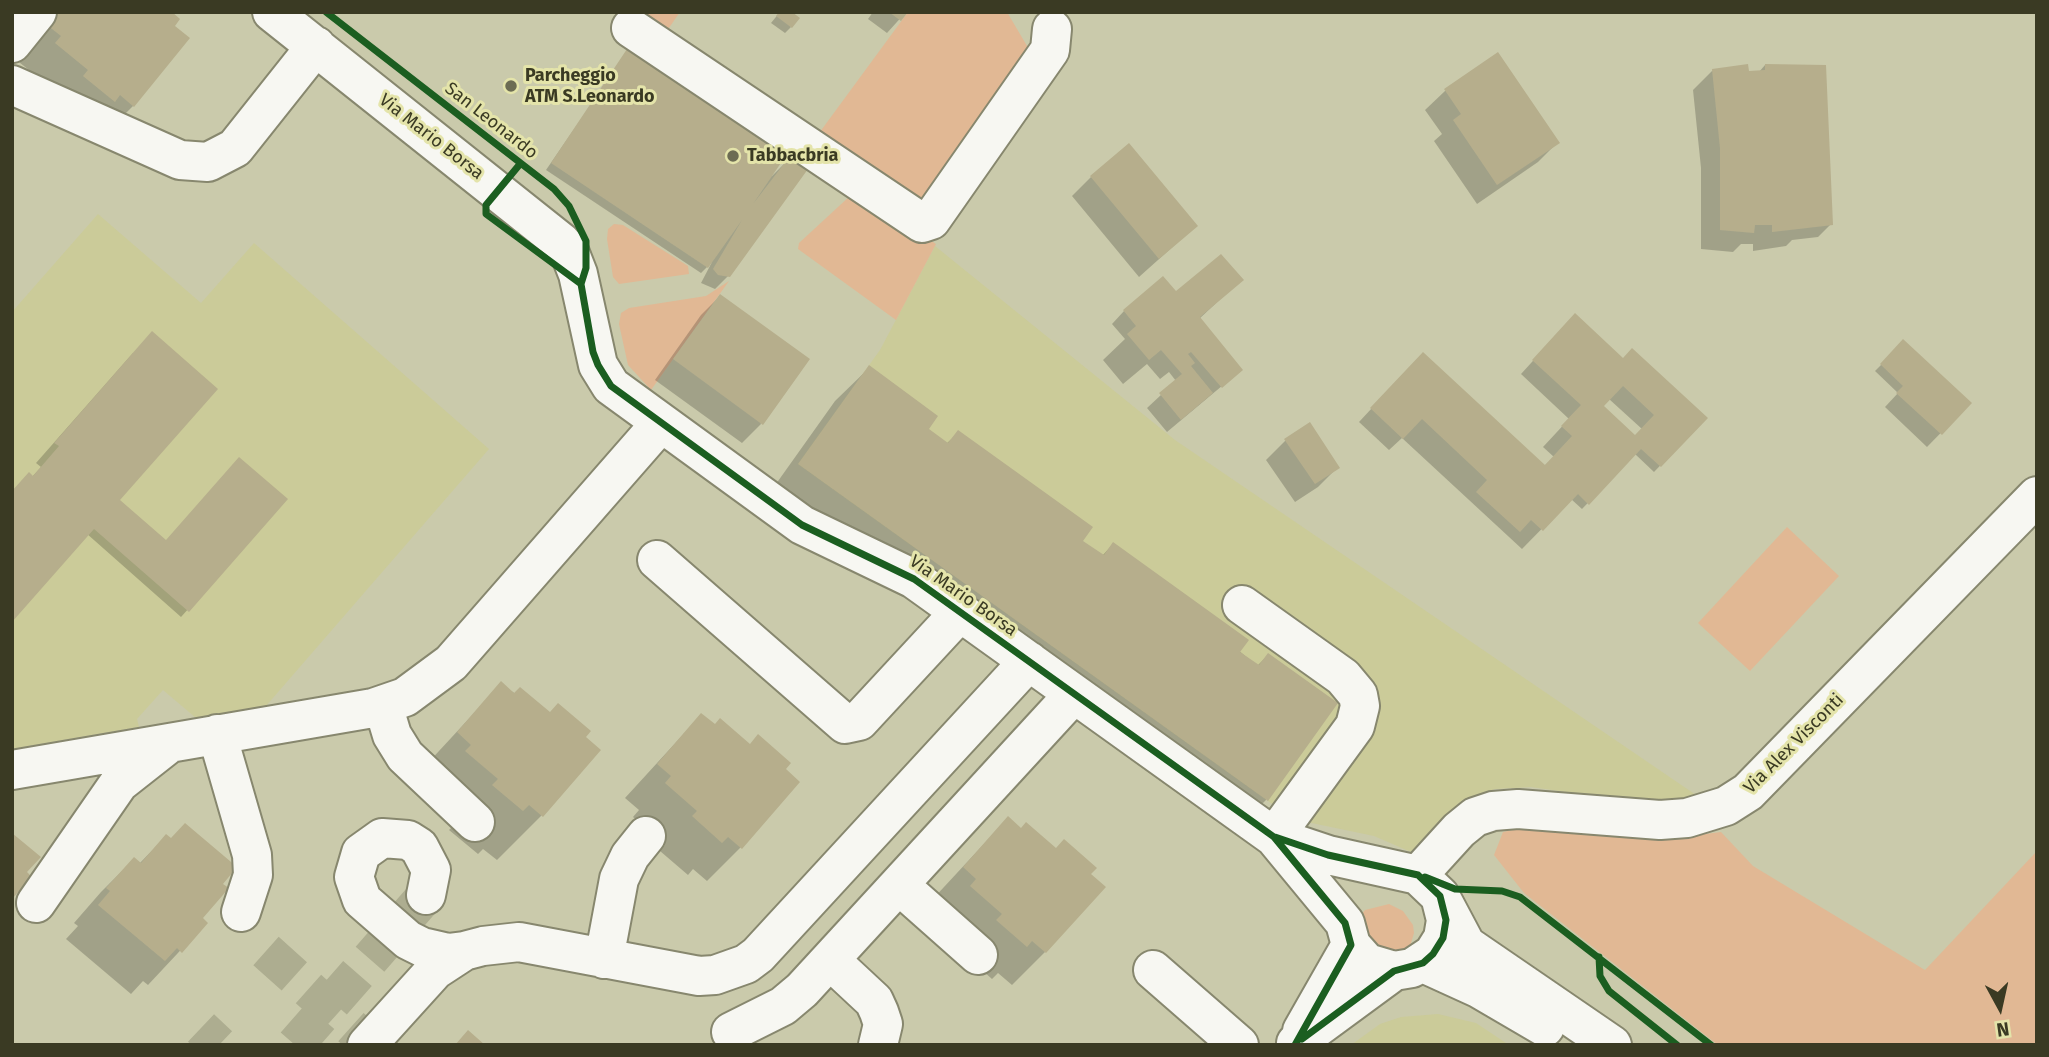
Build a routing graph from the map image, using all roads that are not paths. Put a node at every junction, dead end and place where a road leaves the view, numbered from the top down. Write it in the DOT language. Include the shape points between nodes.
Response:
graph roads {
  1 [pos="37,12"];
  2 [pos="272,12"];
  3 [pos="631,28"];
  4 [pos="1052,29"];
  5 [pos="12,43"];
  6 [pos="316,46"];
  7 [pos="12,85"];
  8 [pos="660,424"];
  9 [pos="2037,496"];
  10 [pos="657,559"];
  11 [pos="1242,605"];
  12 [pos="960,612"];
  13 [pos="1029,661"];
  14 [pos="1074,694"];
  15 [pos="383,705"];
  16 [pos="217,734"];
  17 [pos="171,743"];
  18 [pos="12,770"];
  19 [pos="475,822"];
  20 [pos="646,836"];
  21 [pos="1274,837"];
  22 [pos="1419,881"];
  23 [pos="899,885"];
  24 [pos="426,895"];
  25 [pos="36,903"];
  26 [pos="241,912"];
  27 [pos="1348,934"];
  28 [pos="464,951"];
  29 [pos="978,955"];
  30 [pos="604,959"];
  31 [pos="830,960"];
  32 [pos="1409,967"];
  33 [pos="1153,970"];
  34 [pos="731,1032"];
  35 [pos="1295,1044"];
  36 [pos="367,1045"];
  37 [pos="878,1045"];
  38 [pos="1239,1045"];
  39 [pos="1574,1045"];
  40 [pos="1612,1045"];
  1 -- 5 [label="street"];
  2 -- 6 [label="street, Via Mario Borsa"];
  3 -- 4 [label="street" via="922,223 931,220 1050,50"];
  6 -- 7 [label="street" via="235,148 208,162 180,160"];
  6 -- 8 [label="street, Via Mario Borsa" via="561,242 578,274 598,366 611,386"];
  8 -- 12 [label="street, Via Mario Borsa" via="802,525 895,568"];
  8 -- 15 [label="street" via="451,663 417,690"];
  9 -- 22 [label="street, Via Alex Visconti" via="1748,792 1726,806 1687,818 1660,820 1493,811 1475,817 1459,830"];
  10 -- 12 [label="street" via="845,724 859,721"];
  11 -- 21 [label="street" via="1343,677 1358,695 1360,706 1355,726"];
  12 -- 13 [label="street, Via Mario Borsa"];
  13 -- 14 [label="street, Via Mario Borsa"];
  13 -- 30 [label="street" via="758,956 715,975 699,976"];
  14 -- 21 [label="street, Via Mario Borsa"];
  14 -- 23 [label="street"];
  15 -- 16 [label="street"];
  15 -- 19 [label="street" via="405,756"];
  16 -- 17 [label="street"];
  16 -- 26 [label="street" via="252,855 253,875"];
  17 -- 18 [label="street"];
  17 -- 25 [label="street" via="119,783"];
  20 -- 30 [label="street" via="619,879"];
  21 -- 22 [label="street, Via Mario Borsa"];
  21 -- 27 [label="street, Via Mario Borsa"];
  22 -- 27 [label="street" via="1382,872 1361,884 1350,899"];
  22 -- 32 [label="street" via="1446,920 1443,938 1433,954"];
  22 -- 40 [label="street" via="1466,945"];
  23 -- 29 [label="street"];
  23 -- 31 [label="street"];
  24 -- 28 [label="street" via="431,870 419,847 408,840 382,838 361,853 354,877 362,900 408,940 448,953"];
  27 -- 32 [label="street, Via Mario Borsa" via="1367,963"];
  27 -- 35 [label="street"];
  28 -- 30 [label="street" via="519,942"];
  28 -- 36 [label="street" via="435,970"];
  31 -- 34 [label="street" via="783,1006"];
  31 -- 37 [label="street" via="874,1001 883,1024"];
  32 -- 35 [label="street"];
  32 -- 39 [label="street, Via Mario Borsa" via="1480,989"];
  33 -- 38 [label="street"];
}
